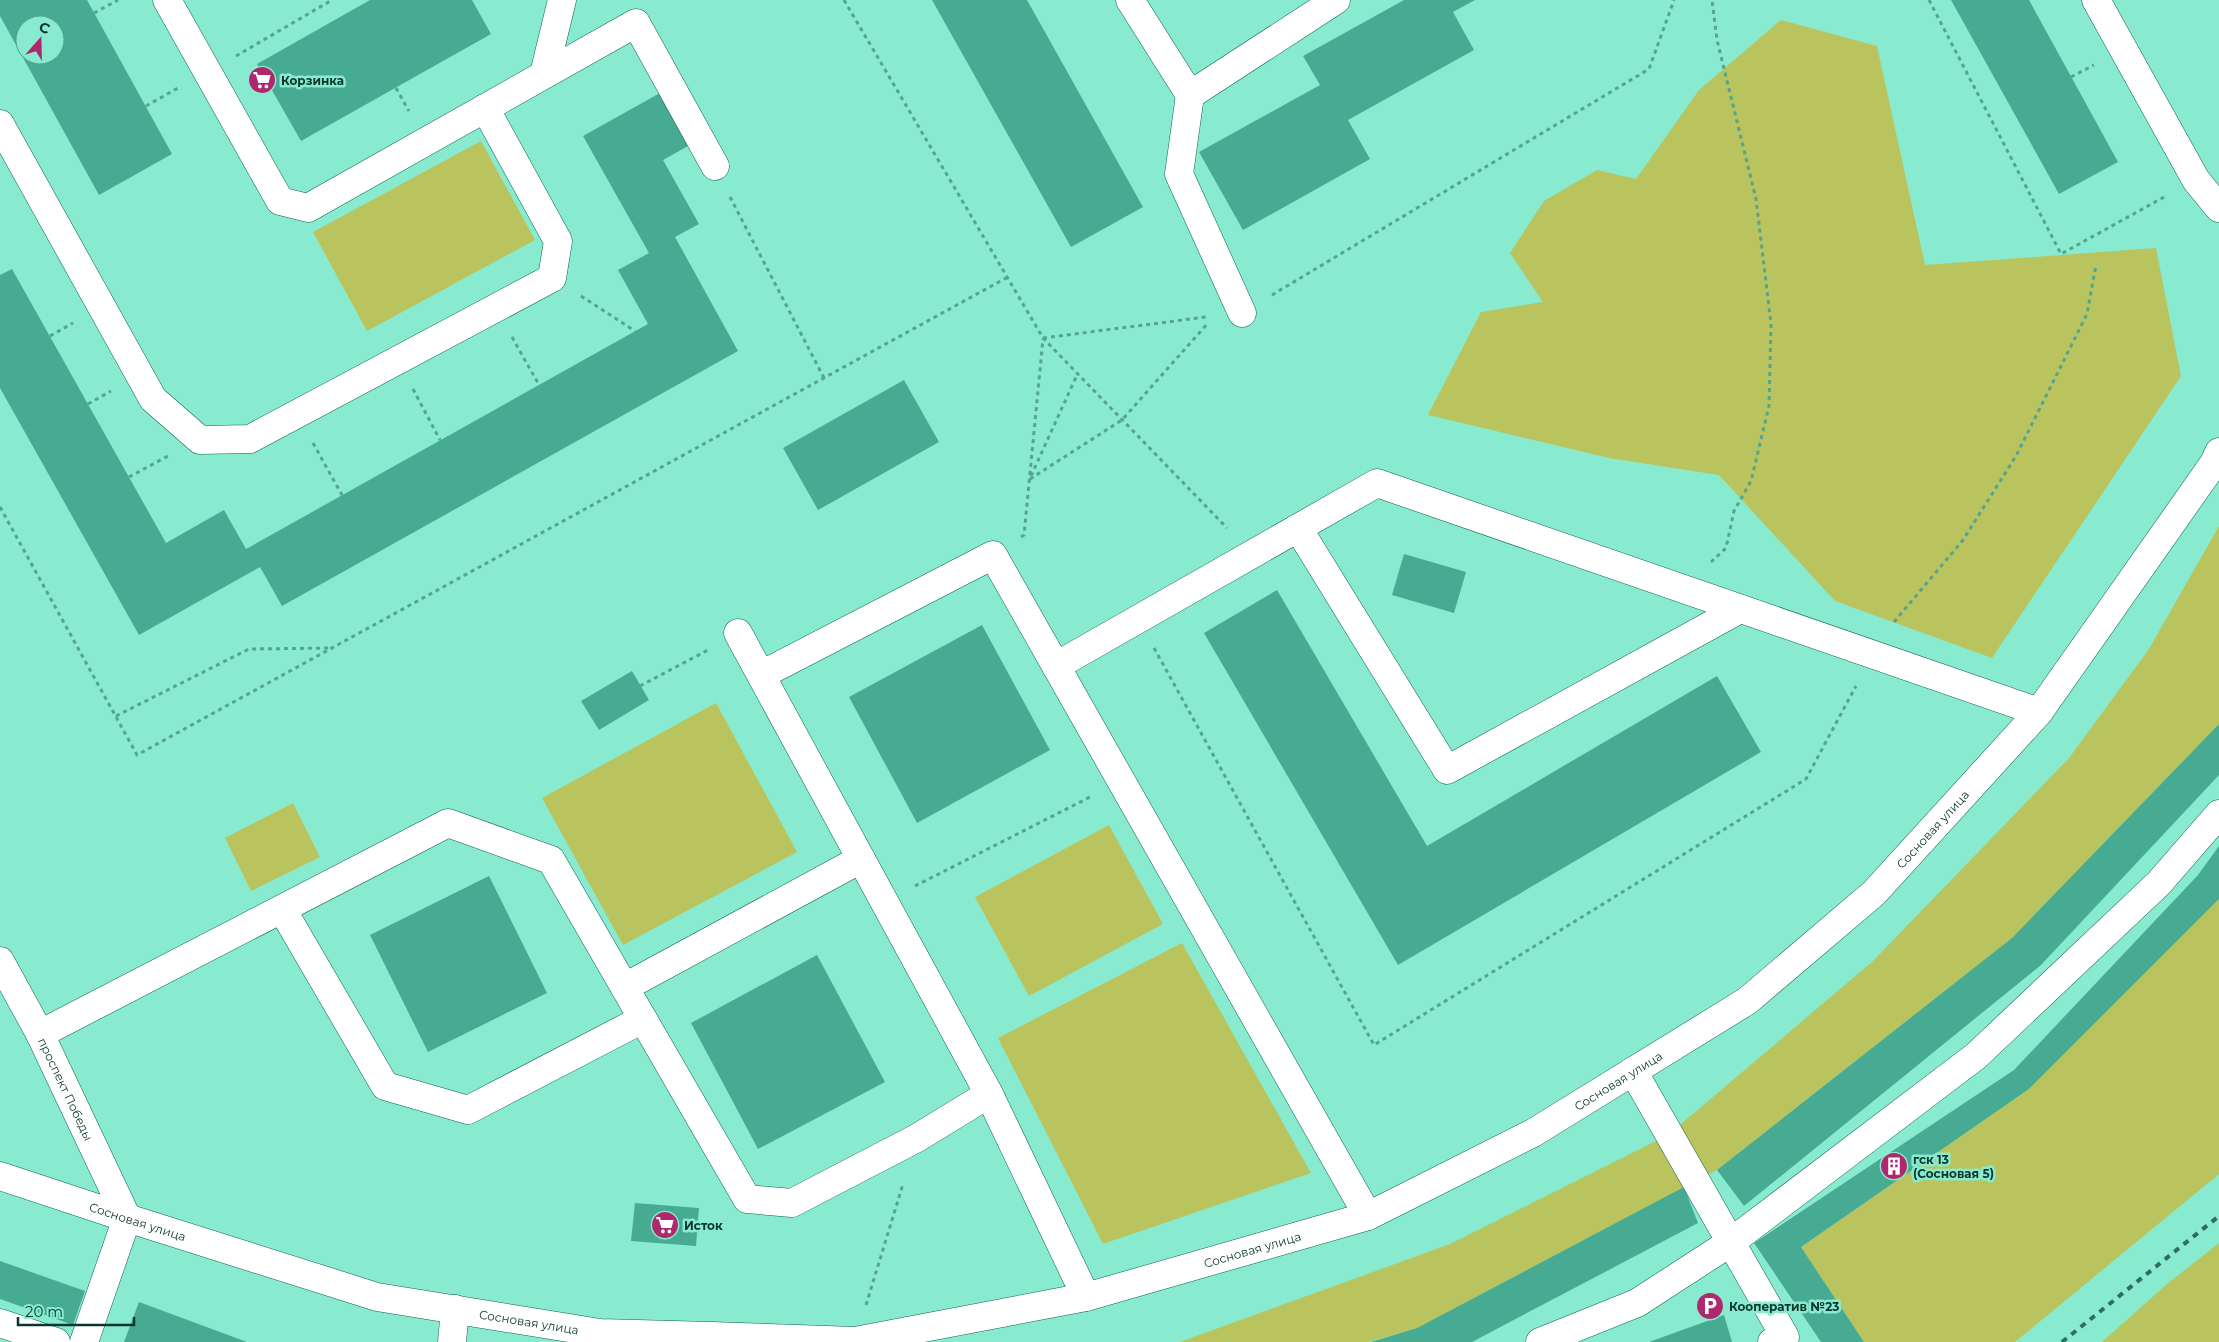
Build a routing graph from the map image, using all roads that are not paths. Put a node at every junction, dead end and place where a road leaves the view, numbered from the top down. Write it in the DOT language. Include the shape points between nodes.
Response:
graph roads {
  1 [pos="167,0"];
  2 [pos="562,0"];
  3 [pos="1130,0"];
  4 [pos="1336,0"];
  5 [pos="2096,0"];
  6 [pos="544,74"];
  7 [pos="1190,96"];
  8 [pos="485,108"];
  9 [pos="0,124"];
  10 [pos="714,166"];
  11 [pos="2219,208"];
  12 [pos="1242,313"];
  13 [pos="2219,452"];
  14 [pos="1298,528"];
  15 [pos="1740,609"];
  16 [pos="738,633"];
  17 [pos="1056,666"];
  18 [pos="761,675"];
  19 [pos="2039,712"];
  20 [pos="2219,814"];
  21 [pos="861,859"];
  22 [pos="282,909"];
  23 [pos="0,960"];
  24 [pos="625,987"];
  25 [pos="643,1019"];
  26 [pos="40,1034"];
  27 [pos="1633,1071"];
  28 [pos="989,1094"];
  29 [pos="0,1176"];
  30 [pos="1368,1216"];
  31 [pos="128,1218"];
  32 [pos="1731,1242"];
  33 [pos="1086,1297"];
  34 [pos="455,1309"];
  35 [pos="0,1323"];
  36 [pos="56,1342"];
  37 [pos="84,1342"];
  38 [pos="452,1342"];
  39 [pos="1540,1342"];
  40 [pos="1772,1342"];
  1 -- 8 [label="street" via="280,201 308,208"];
  2 -- 6 [label="street"];
  3 -- 7 [label="street"];
  4 -- 7 [label="street"];
  5 -- 11 [label="street" via="2196,180"];
  6 -- 8 [label="street"];
  6 -- 10 [label="street" via="636,22"];
  7 -- 12 [label="street" via="1179,174"];
  8 -- 9 [label="street" via="558,241 552,278 250,439 200,440 153,399"];
  13 -- 19 [label="street, Сосновая улица"];
  14 -- 15 [label="street" via="1377,484"];
  14 -- 15 [label="street" via="1447,770"];
  14 -- 17 [label="street"];
  15 -- 19 [label="street"];
  16 -- 18 [label="street"];
  17 -- 18 [label="street" via="993,555"];
  17 -- 30 [label="street"];
  18 -- 21 [label="street"];
  19 -- 27 [label="street, Сосновая улица" via="1874,894 1746,1000"];
  20 -- 32 [label="street" via="2158,883 1976,1056"];
  21 -- 24 [label="street"];
  21 -- 28 [label="street"];
  22 -- 24 [label="street" via="448,823 551,860"];
  22 -- 25 [label="street" via="385,1086 468,1110"];
  22 -- 26 [label="street"];
  23 -- 26 [label="street, проспект Победы"];
  24 -- 25 [label="street"];
  25 -- 28 [label="street" via="747,1199 792,1203 917,1138"];
  26 -- 31 [label="street, проспект Победы"];
  27 -- 30 [label="street, Сосновая улица" via="1533,1134"];
  27 -- 32 [label="street"];
  28 -- 33 [label="street"];
  29 -- 31 [label="street, Сосновая улица"];
  30 -- 33 [label="street, Сосновая улица"];
  31 -- 34 [label="street, Сосновая улица" via="377,1297"];
  31 -- 37 [label="street"];
  32 -- 39 [label="street" via="1637,1303"];
  32 -- 40 [label="street" via="1785,1337"];
  33 -- 34 [label="street, Сосновая улица" via="855,1341 600,1333"];
  34 -- 38 [label="street"];
  35 -- 36 [label="street"];
}
